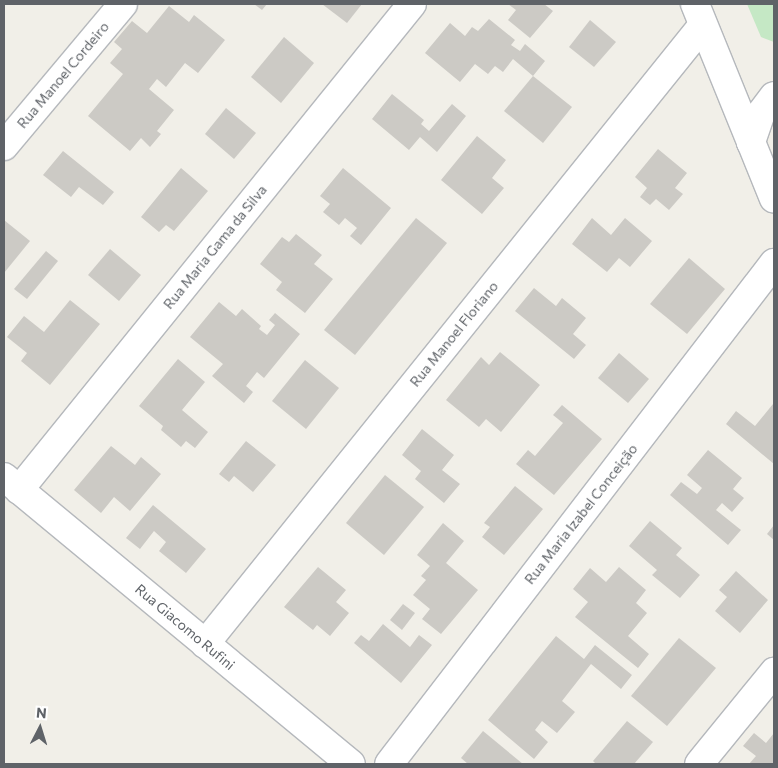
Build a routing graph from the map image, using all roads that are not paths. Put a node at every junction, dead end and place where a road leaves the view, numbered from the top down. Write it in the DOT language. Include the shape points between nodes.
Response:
graph roads {
  1 [pos="123,4"];
  2 [pos="412,4"];
  3 [pos="699,15"];
  4 [pos="774,96"];
  5 [pos="751,142"];
  6 [pos="4,146"];
  7 [pos="774,199"];
  8 [pos="774,264"];
  9 [pos="11,483"];
  10 [pos="206,644"];
  11 [pos="774,672"];
  12 [pos="351,764"];
  13 [pos="389,764"];
  14 [pos="699,764"];
  1 -- 6 [label="street, Rua Manoel Cordeiro"];
  2 -- 9 [label="street, Rua Maria Gama da Silva"];
  3 -- 5 [label="street"];
  3 -- 10 [label="street, Rua Manoel Floriano"];
  4 -- 5 [label="street" via="761,114"];
  5 -- 7 [label="street"];
  8 -- 13 [label="street, Rua Maria Izabel Conceição"];
  9 -- 10 [label="street, Rua Giacomo Rufini"];
  10 -- 12 [label="street, Rua Giacomo Rufini"];
  11 -- 14 [label="street"];
}
